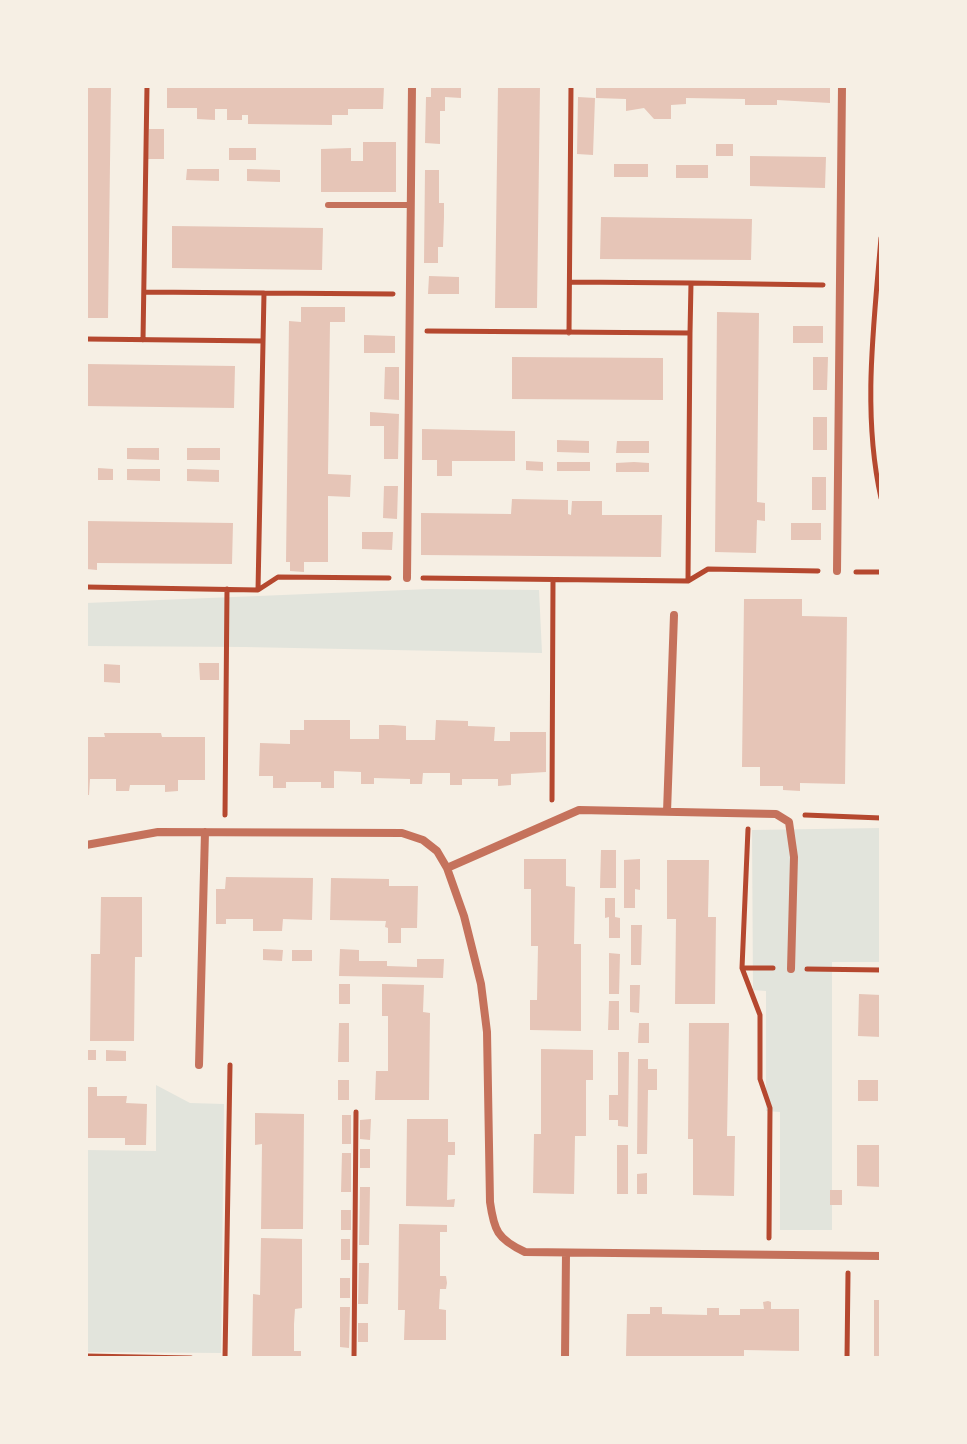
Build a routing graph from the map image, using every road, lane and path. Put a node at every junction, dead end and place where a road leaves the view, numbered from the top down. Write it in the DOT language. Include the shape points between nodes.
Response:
graph roads {
  1 [pos="147,86"];
  2 [pos="412,86"];
  3 [pos="571,86"];
  4 [pos="842,86"];
  5 [pos="328,205"];
  6 [pos="411,205"];
  7 [pos="881,238"];
  8 [pos="571,282"];
  9 [pos="691,283"];
  10 [pos="840,285"];
  11 [pos="144,292"];
  12 [pos="264,293"];
  13 [pos="410,294"];
  14 [pos="410,331"];
  15 [pos="569,333"];
  16 [pos="690,333"];
  17 [pos="86,339"];
  18 [pos="143,340"];
  19 [pos="263,341"];
  20 [pos="881,498"];
  21 [pos="837,571"];
  22 [pos="881,572"];
  23 [pos="407,578"];
  24 [pos="553,580"];
  25 [pos="688,581"];
  26 [pos="86,587"];
  27 [pos="227,589"];
  28 [pos="258,590"];
  29 [pos="674,615"];
  30 [pos="667,812"];
  31 [pos="749,812"];
  32 [pos="776,814"];
  33 [pos="881,818"];
  34 [pos="552,821"];
  35 [pos="205,832"];
  36 [pos="225,832"];
  37 [pos="86,845"];
  38 [pos="447,868"];
  39 [pos="791,969"];
  40 [pos="199,1065"];
  41 [pos="230,1065"];
  42 [pos="356,1112"];
  43 [pos="566,1253"];
  44 [pos="769,1255"];
  45 [pos="848,1256"];
  46 [pos="881,1256"];
  47 [pos="86,1356"];
  48 [pos="191,1358"];
  49 [pos="225,1358"];
  50 [pos="354,1358"];
  51 [pos="565,1358"];
  52 [pos="847,1358"];
  1 -- 11 [label="path"];
  2 -- 6 [label="street"];
  3 -- 8 [label="path"];
  4 -- 10 [label="street"];
  5 -- 6 [label="lane"];
  6 -- 13 [label="street"];
  7 -- 20 [label="path" via="870,394"];
  8 -- 9 [label="path"];
  8 -- 15 [label="path"];
  9 -- 10 [label="path"];
  9 -- 16 [label="path"];
  10 -- 21 [label="street"];
  11 -- 12 [label="path"];
  11 -- 18 [label="path"];
  12 -- 13 [label="path"];
  12 -- 19 [label="path"];
  13 -- 14 [label="street"];
  14 -- 15 [label="path"];
  14 -- 23 [label="street"];
  15 -- 16 [label="path"];
  16 -- 25 [label="path"];
  17 -- 18 [label="path"];
  18 -- 19 [label="path"];
  19 -- 28 [label="path"];
  21 -- 22 [label="path"];
  21 -- 25 [label="path" via="708,569"];
  23 -- 24 [label="path"];
  23 -- 28 [label="path" via="278,577"];
  24 -- 25 [label="path"];
  24 -- 34 [label="path"];
  26 -- 27 [label="path"];
  27 -- 28 [label="path"];
  27 -- 36 [label="path"];
  29 -- 30 [label="street"];
  30 -- 31 [label="street"];
  30 -- 34 [label="street" via="579,810"];
  31 -- 32 [label="street"];
  31 -- 44 [label="path" via="742,968 760,1015 760,1079 770,1108"];
  32 -- 33 [label="path"];
  32 -- 39 [label="street" via="789,822 794,857"];
  34 -- 38 [label="street"];
  35 -- 36 [label="street"];
  35 -- 37 [label="street" via="158,832"];
  35 -- 40 [label="street"];
  36 -- 38 [label="street" via="402,833 423,840"];
  38 -- 43 [label="street" via="481,984 494,1225 508,1244 525,1252"];
  41 -- 49 [label="path"];
  42 -- 50 [label="path"];
  43 -- 44 [label="street"];
  43 -- 51 [label="street"];
  44 -- 45 [label="street"];
  45 -- 46 [label="street"];
  45 -- 52 [label="path"];
  47 -- 48 [label="path"];
}
